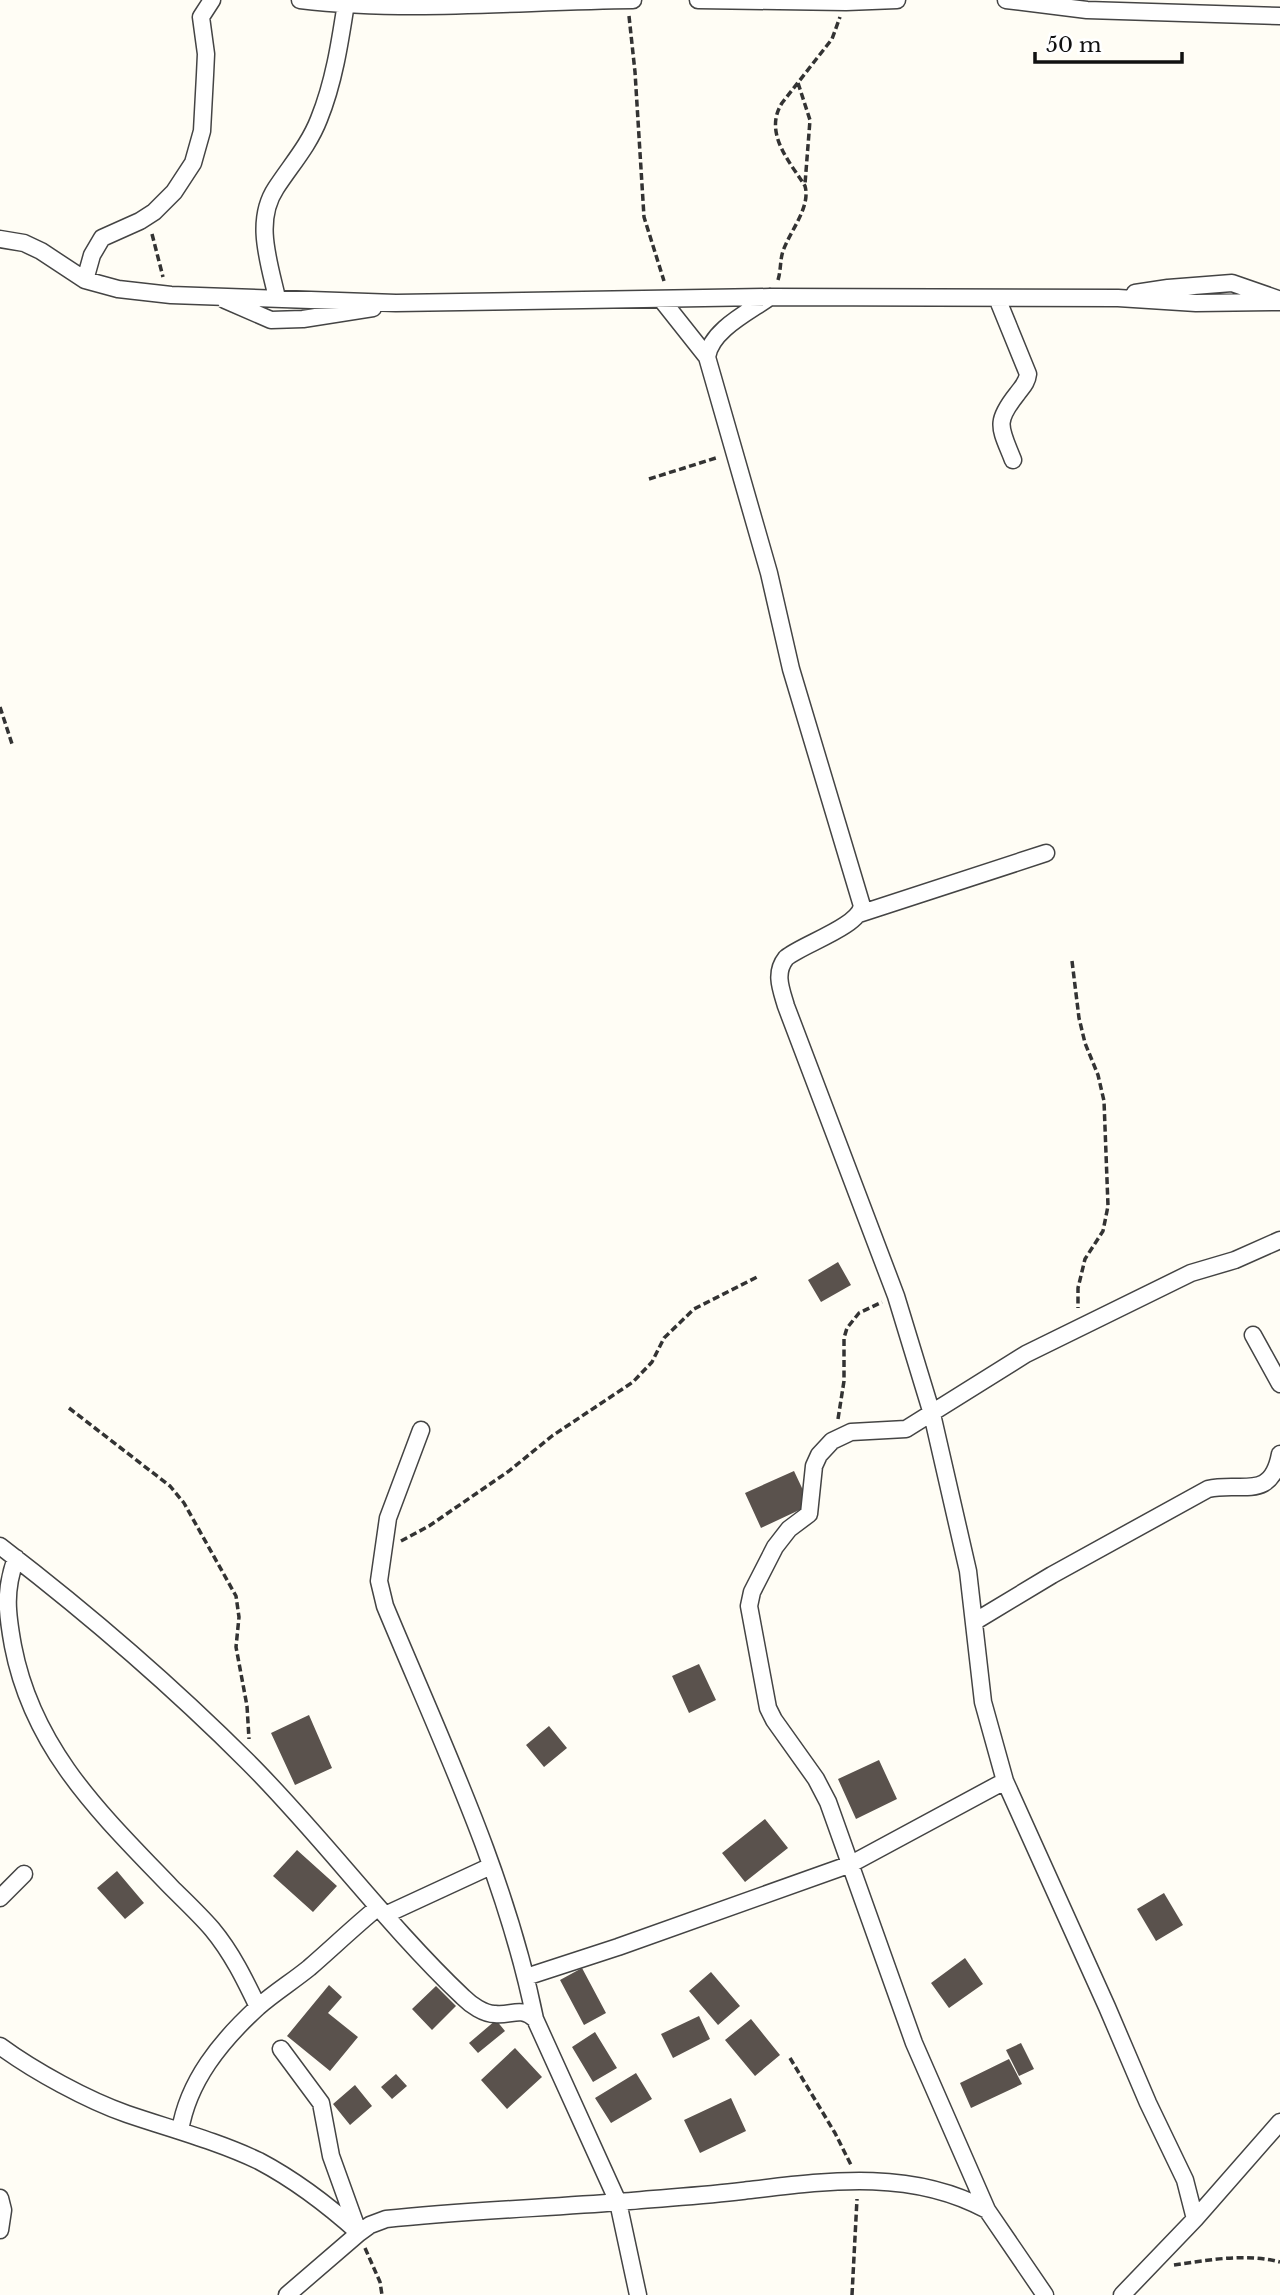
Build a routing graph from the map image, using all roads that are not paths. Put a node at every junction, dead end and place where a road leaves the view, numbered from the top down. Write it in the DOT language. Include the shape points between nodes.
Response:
graph roads {
  1 [pos="212,0"];
  2 [pos="300,0"];
  3 [pos="627,0"];
  4 [pos="633,0"];
  5 [pos="698,0"];
  6 [pos="897,0"];
  7 [pos="1006,0"];
  8 [pos="346,3"];
  9 [pos="1280,16"];
  10 [pos="0,239"];
  11 [pos="85,280"];
  12 [pos="218,296"];
  13 [pos="770,297"];
  14 [pos="277,298"];
  15 [pos="997,298"];
  16 [pos="666,299"];
  17 [pos="1280,301"];
  18 [pos="396,303"];
  19 [pos="707,357"];
  20 [pos="1013,460"];
  21 [pos="1046,853"];
  22 [pos="859,914"];
  23 [pos="1280,1240"];
  24 [pos="1253,1335"];
  25 [pos="1280,1384"];
  26 [pos="932,1414"];
  27 [pos="421,1430"];
  28 [pos="1280,1454"];
  29 [pos="0,1545"];
  30 [pos="16,1558"];
  31 [pos="974,1622"];
  32 [pos="1005,1781"];
  33 [pos="851,1864"];
  34 [pos="491,1866"];
  35 [pos="24,1874"];
  36 [pos="0,1899"];
  37 [pos="381,1912"];
  38 [pos="527,1977"];
  39 [pos="258,2007"];
  40 [pos="535,2019"];
  41 [pos="0,2046"];
  42 [pos="281,2049"];
  43 [pos="1280,2122"];
  44 [pos="180,2131"];
  45 [pos="0,2198"];
  46 [pos="618,2202"];
  47 [pos="987,2210"];
  48 [pos="1195,2219"];
  49 [pos="0,2230"];
  50 [pos="359,2234"];
  51 [pos="287,2295"];
  52 [pos="638,2295"];
  53 [pos="1045,2295"];
  54 [pos="1122,2295"];
  1 -- 11 [label="street" via="201,17 206,54 199,146 185,178 164,204 102,238"];
  2 -- 8 [label="street"];
  3 -- 4 [label="street"];
  3 -- 8 [label="street" via="407,7"];
  5 -- 6 [label="street"];
  7 -- 9 [label="street" via="1087,10"];
  8 -- 14 [label="street" via="319,119 268,204 265,243"];
  10 -- 11 [label="street" via="41,251"];
  11 -- 12 [label="street" via="118,289"];
  12 -- 14 [label="street"];
  12 -- 18 [label="street" via="260,316 282,320"];
  13 -- 15 [label="street"];
  13 -- 16 [label="street"];
  13 -- 19 [label="street" via="716,336"];
  14 -- 18 [label="street"];
  15 -- 17 [label="street"];
  15 -- 20 [label="street" via="1028,374 1003,412 1002,429"];
  16 -- 18 [label="street"];
  16 -- 19 [label="street"];
  19 -- 22 [label="street" via="769,573 791,669 862,906"];
  21 -- 22 [label="street"];
  22 -- 26 [label="street" via="786,958 780,965 779,984 896,1296"];
  23 -- 26 [label="street" via="1191,1273 1078,1328 1026,1354"];
  24 -- 25 [label="street"];
  26 -- 31 [label="street" via="966,1560"];
  26 -- 33 [label="street" via="905,1429 851,1432 832,1441 814,1466 810,1512 775,1548 748,1606 768,1708 816,1779"];
  27 -- 34 [label="street" via="388,1518 379,1581 385,1606"];
  28 -- 31 [label="street" via="1275,1471 1262,1485 1208,1489"];
  29 -- 30 [label="street"];
  30 -- 37 [label="street" via="248,1762"];
  30 -- 39 [label="street" via="7,1586 9,1618 17,1667 40,1728 70,1777 105,1818 212,1929 233,1957"];
  31 -- 32 [label="street" via="983,1702"];
  32 -- 33 [label="street"];
  32 -- 48 [label="street" via="1185,2180"];
  33 -- 38 [label="street"];
  33 -- 47 [label="street" via="914,2043"];
  34 -- 37 [label="street"];
  34 -- 38 [label="street"];
  35 -- 36 [label="street"];
  37 -- 39 [label="street"];
  37 -- 40 [label="street" via="466,2000 489,2014 523,2011"];
  38 -- 40 [label="street"];
  39 -- 44 [label="street" via="201,2071 184,2108"];
  40 -- 46 [label="street"];
  41 -- 44 [label="street" via="82,2094"];
  42 -- 50 [label="street" via="321,2103 331,2156"];
  43 -- 48 [label="street"];
  44 -- 50 [label="street" via="259,2161"];
  45 -- 49 [label="street"];
  46 -- 47 [label="street" via="858,2179 938,2190"];
  46 -- 50 [label="street" via="386,2220"];
  46 -- 52 [label="street"];
  47 -- 53 [label="street"];
  48 -- 54 [label="street"];
  50 -- 51 [label="street"];
}
